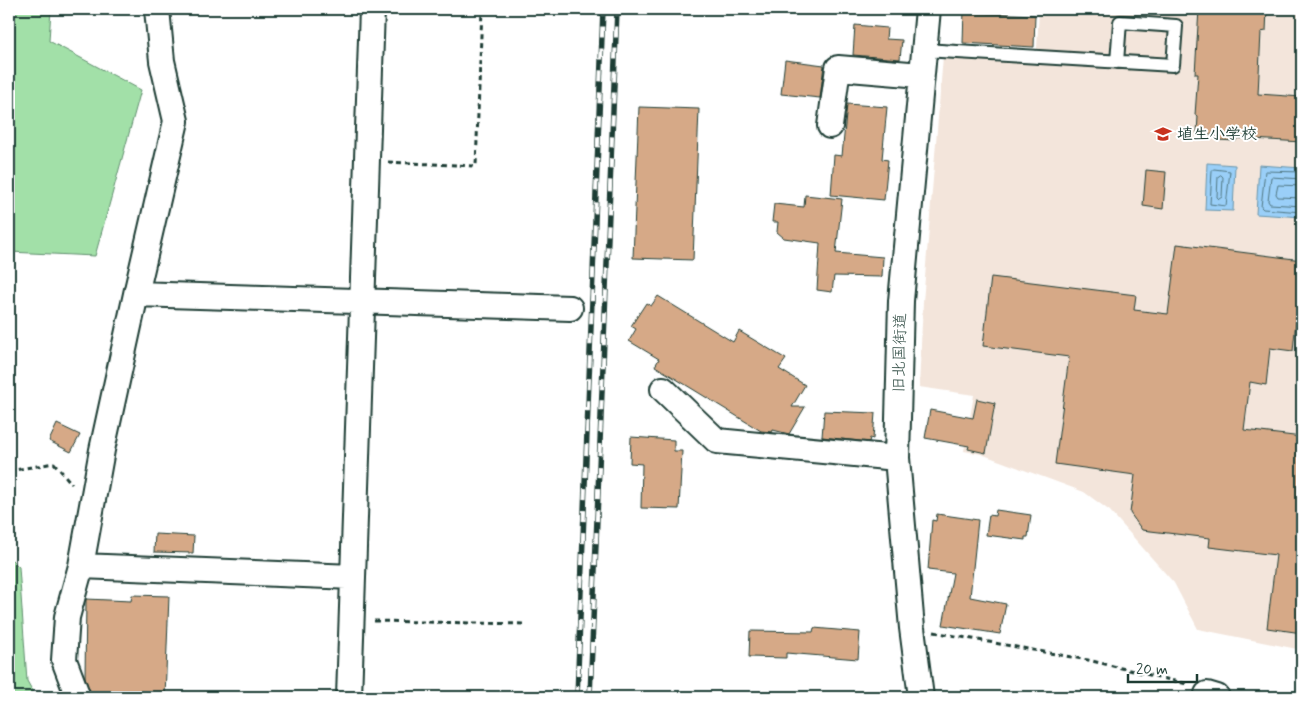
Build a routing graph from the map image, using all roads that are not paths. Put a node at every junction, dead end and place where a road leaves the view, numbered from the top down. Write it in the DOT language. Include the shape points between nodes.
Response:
graph roads {
  1 [pos="157,9"];
  2 [pos="372,9"];
  3 [pos="928,9"];
  4 [pos="924,50"];
  5 [pos="1117,62"];
  6 [pos="922,75"];
  7 [pos="830,126"];
  8 [pos="136,294"];
  9 [pos="363,301"];
  10 [pos="570,308"];
  11 [pos="663,390"];
  12 [pos="898,458"];
  13 [pos="81,566"];
  14 [pos="353,576"];
  15 [pos="78,697"];
  16 [pos="349,697"];
  17 [pos="921,697"];
  1 -- 8 [label="street" via="162,61 176,121"];
  2 -- 9 [label="street"];
  3 -- 4 [label="street, 旧北国街道"];
  4 -- 5 [label="lane"];
  4 -- 6 [label="street, 旧北国街道"];
  5 -- 5 [label="lane" via="1173,66 1176,26 1120,22"];
  6 -- 7 [label="street" via="838,68"];
  6 -- 12 [label="street, 旧北国街道" via="901,301"];
  8 -- 9 [label="street"];
  8 -- 13 [label="street"];
  9 -- 10 [label="street"];
  9 -- 14 [label="street"];
  11 -- 12 [label="street" via="717,441"];
  12 -- 17 [label="street, 旧北国街道"];
  13 -- 14 [label="street"];
  13 -- 15 [label="street" via="67,617 64,660"];
  14 -- 16 [label="street"];
}
